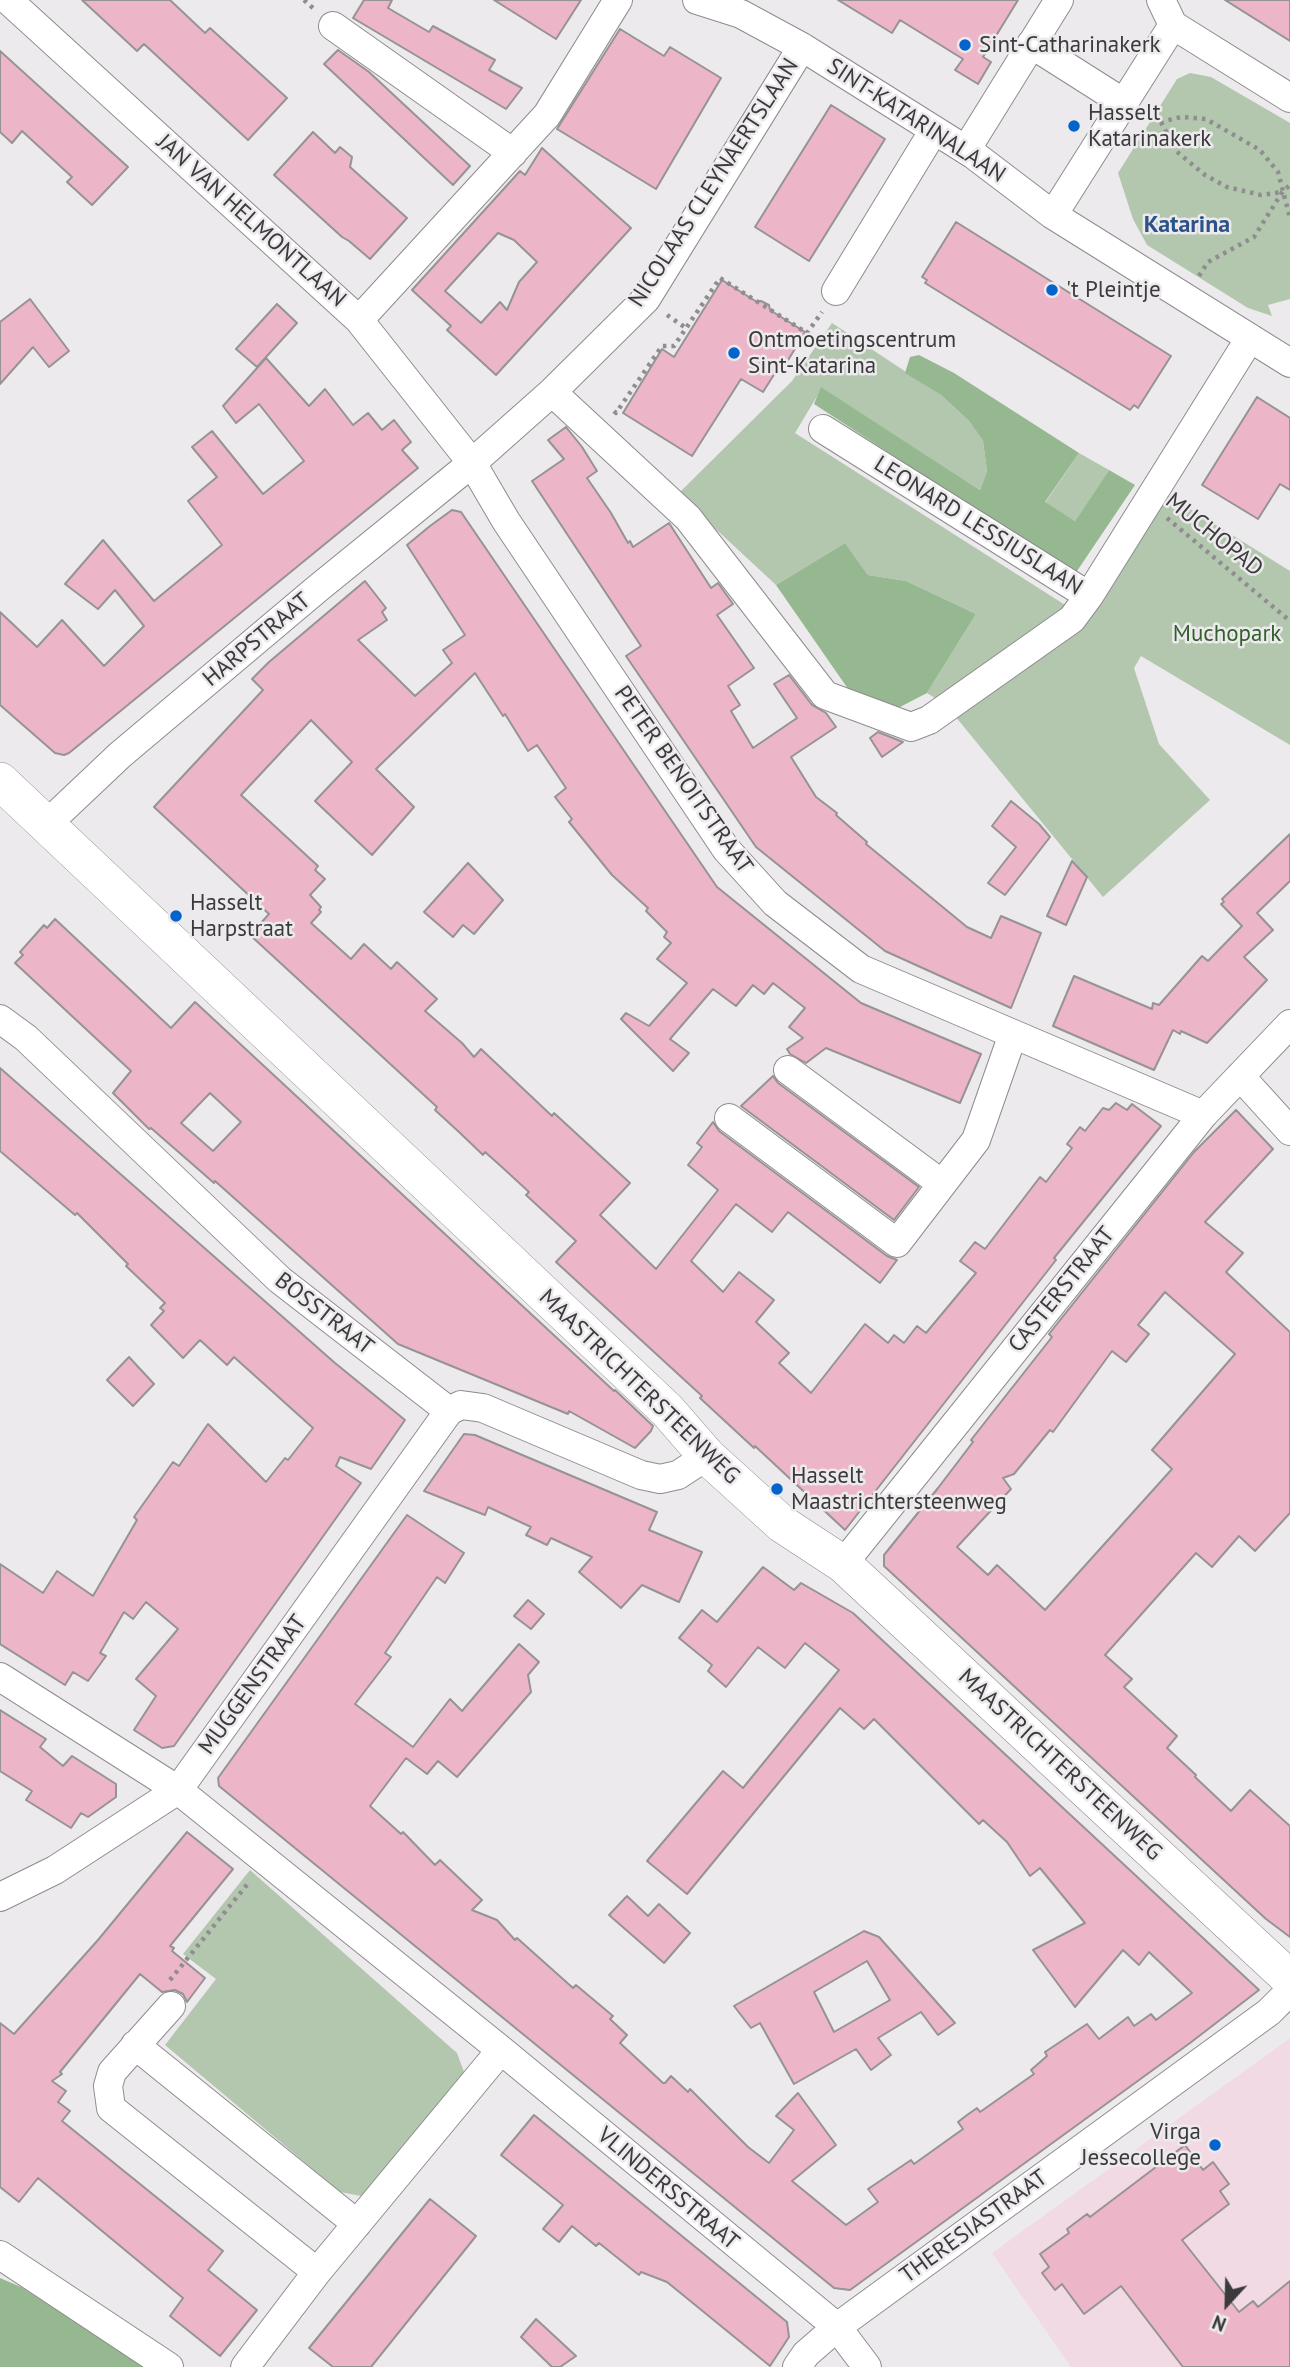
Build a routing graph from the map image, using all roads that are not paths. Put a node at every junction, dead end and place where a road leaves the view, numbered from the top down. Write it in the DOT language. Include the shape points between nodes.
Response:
graph roads {
  1 [pos="8,0"];
  2 [pos="618,0"];
  3 [pos="697,0"];
  4 [pos="1059,0"];
  5 [pos="1165,6"];
  6 [pos="333,26"];
  7 [pos="1031,44"];
  8 [pos="802,47"];
  9 [pos="1290,98"];
  10 [pos="1124,103"];
  11 [pos="934,130"];
  12 [pos="966,150"];
  13 [pos="513,153"];
  14 [pos="1053,215"];
  15 [pos="836,291"];
  16 [pos="359,320"];
  17 [pos="1250,338"];
  18 [pos="1290,363"];
  19 [pos="552,392"];
  20 [pos="823,429"];
  21 [pos="472,463"];
  22 [pos="1089,596"];
  23 [pos="0,781"];
  24 [pos="47,824"];
  25 [pos="0,1019"];
  26 [pos="1290,1024"];
  27 [pos="1013,1034"];
  28 [pos="788,1070"];
  29 [pos="1240,1076"];
  30 [pos="1203,1115"];
  31 [pos="729,1118"];
  32 [pos="1290,1130"];
  33 [pos="942,1184"];
  34 [pos="449,1411"];
  35 [pos="707,1456"];
  36 [pos="843,1564"];
  37 [pos="0,1678"];
  38 [pos="178,1790"];
  39 [pos="0,1897"];
  40 [pos="1289,1977"];
  41 [pos="171,2006"];
  42 [pos="135,2045"];
  43 [pos="500,2050"];
  44 [pos="357,2224"];
  45 [pos="0,2255"];
  46 [pos="317,2272"];
  47 [pos="837,2327"];
  48 [pos="169,2367"];
  49 [pos="245,2367"];
  50 [pos="797,2367"];
  51 [pos="867,2367"];
  1 -- 16 [label="street, JAN VAN HELMONTLAAN"];
  2 -- 13 [label="street" via="547,115"];
  3 -- 8 [label="street, SINT-KATARINALAAN" via="740,13"];
  4 -- 7 [label="street"];
  5 -- 9 [label="street"];
  5 -- 10 [label="street"];
  6 -- 13 [label="street"];
  7 -- 10 [label="street"];
  7 -- 12 [label="street"];
  8 -- 11 [label="street, SINT-KATARINALAAN"];
  8 -- 19 [label="street, NICOLAAS CLEYNAERTSLAAN" via="646,299"];
  10 -- 14 [label="street"];
  11 -- 12 [label="street, SINT-KATARINALAAN"];
  11 -- 15 [label="street"];
  12 -- 14 [label="street, SINT-KATARINALAAN"];
  13 -- 16 [label="street"];
  14 -- 17 [label="street, SINT-KATARINALAAN"];
  16 -- 21 [label="street, JAN VAN HELMONTLAAN"];
  17 -- 18 [label="street, SINT-KATARINALAAN"];
  17 -- 22 [label="street, LEONARD LESSIUSLAAN"];
  19 -- 21 [label="street, NICOLAAS CLEYNAERTSLAAN"];
  19 -- 22 [label="street" via="688,518 825,695 837,700 912,727 929,720 1072,619"];
  20 -- 22 [label="street, LEONARD LESSIUSLAAN"];
  21 -- 24 [label="street, HARPSTRAAT" via="121,755"];
  21 -- 27 [label="street, PETER BENOITSTRAAT" via="726,849 775,903 860,969"];
  23 -- 24 [label="main road, MAASTRICHTERSTEENWEG"];
  24 -- 35 [label="main road, MAASTRICHTERSTEENWEG" via="667,1410"];
  25 -- 34 [label="street, BOSSTRAAT" via="26,1038 280,1280"];
  26 -- 29 [label="street, CASTERSTRAAT"];
  27 -- 30 [label="street, PETER BENOITSTRAAT"];
  27 -- 33 [label="street" via="976,1140"];
  28 -- 33 [label="street"];
  29 -- 30 [label="street, CASTERSTRAAT"];
  29 -- 32 [label="street"];
  30 -- 36 [label="street, CASTERSTRAAT"];
  31 -- 33 [label="street" via="897,1242"];
  34 -- 35 [label="street" via="461,1405 483,1408 660,1479 678,1475"];
  34 -- 38 [label="street, MUGGENSTRAAT"];
  35 -- 36 [label="main road, MAASTRICHTERSTEENWEG" via="782,1524"];
  36 -- 40 [label="main road, MAASTRICHTERSTEENWEG"];
  37 -- 38 [label="street, VLINDERSSTRAAT"];
  38 -- 39 [label="street, MUGGENSTRAAT" via="55,1870"];
  38 -- 43 [label="street, VLINDERSSTRAAT"];
  40 -- 47 [label="street, THERESIASTRAAT" via="1269,2012"];
  41 -- 42 [label="street"];
  42 -- 44 [label="street"];
  42 -- 46 [label="street" via="112,2072 108,2086 111,2108"];
  43 -- 44 [label="street"];
  43 -- 47 [label="street, VLINDERSSTRAAT"];
  44 -- 46 [label="street"];
  45 -- 48 [label="street"];
  46 -- 49 [label="street"];
  47 -- 50 [label="street, THERESIASTRAAT"];
  47 -- 51 [label="street, VLINDERSSTRAAT"];
}
